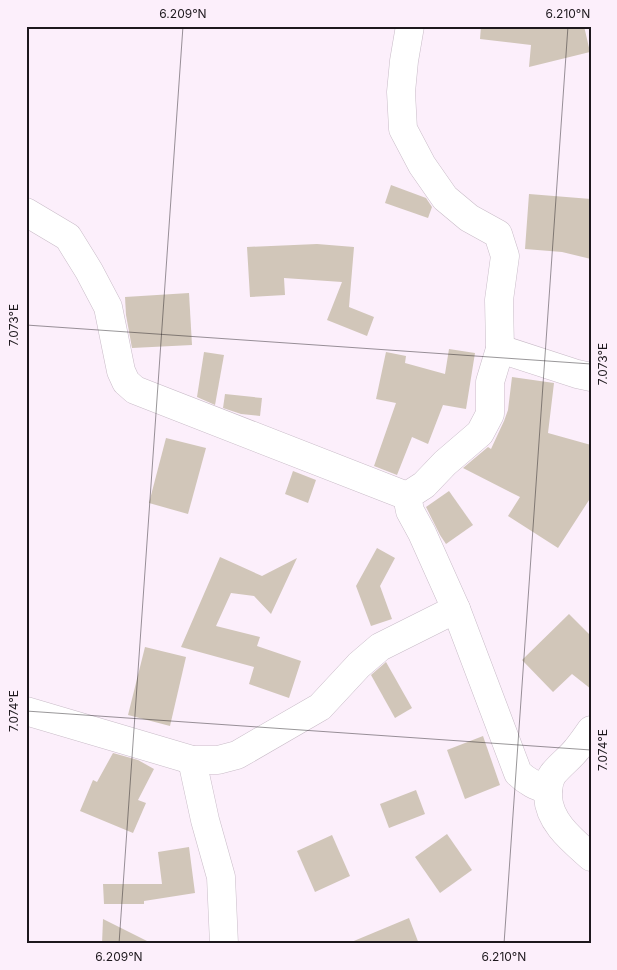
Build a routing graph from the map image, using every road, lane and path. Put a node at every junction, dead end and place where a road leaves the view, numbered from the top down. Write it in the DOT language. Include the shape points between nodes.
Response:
graph roads {
  1 [pos="410,26"];
  2 [pos="26,212"];
  3 [pos="500,350"];
  4 [pos="591,377"];
  5 [pos="407,496"];
  6 [pos="456,610"];
  7 [pos="26,711"];
  8 [pos="591,730"];
  9 [pos="192,760"];
  10 [pos="548,790"];
  11 [pos="591,857"];
  12 [pos="224,944"];
  1 -- 3 [label="street" via="401,92 403,128 422,165 445,198 469,218 498,234 505,256 499,300"];
  2 -- 5 [label="street" via="68,237 89,271 108,307 121,371 135,390"];
  3 -- 4 [label="street"];
  3 -- 5 [label="street" via="490,382 490,414 480,433 445,462 424,485"];
  5 -- 6 [label="street" via="410,511"];
  6 -- 9 [label="street" via="380,647 320,707 237,756"];
  6 -- 10 [label="street" via="518,773 525,780"];
  7 -- 9 [label="street"];
  8 -- 10 [label="street" via="554,773"];
  9 -- 12 [label="street" via="221,877"];
  10 -- 11 [label="street" via="552,814 568,836"];
}
